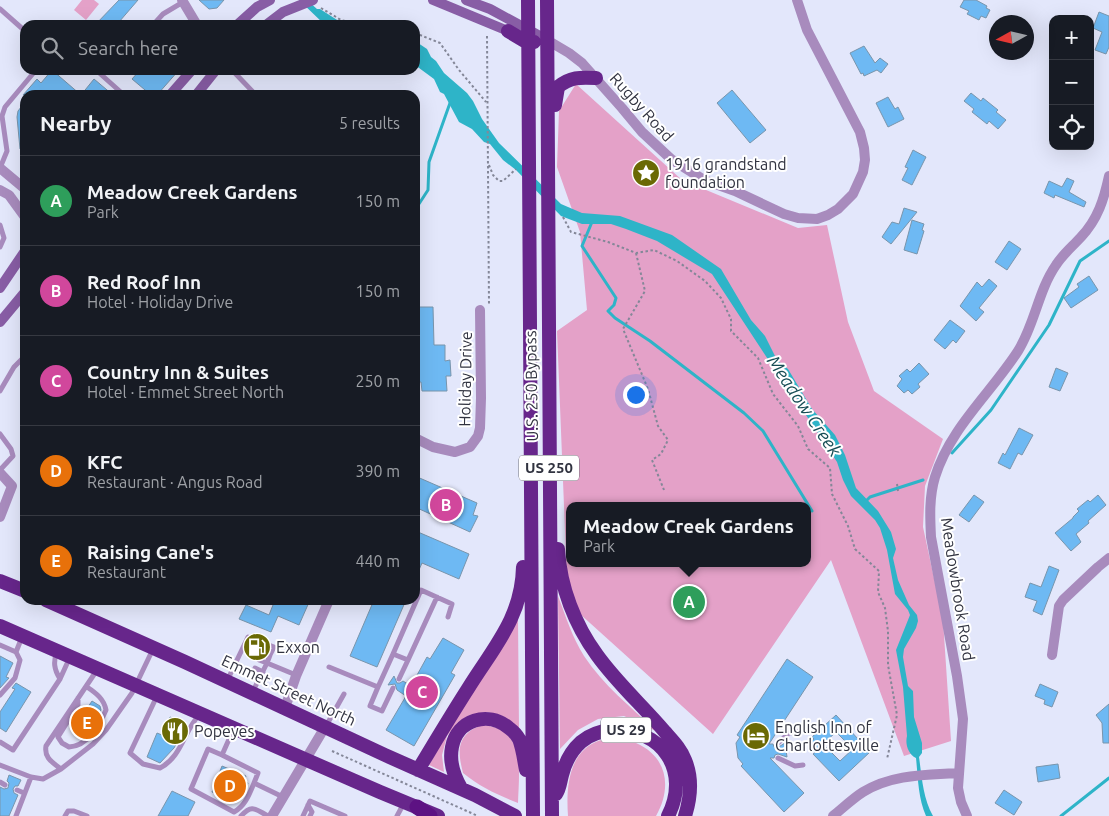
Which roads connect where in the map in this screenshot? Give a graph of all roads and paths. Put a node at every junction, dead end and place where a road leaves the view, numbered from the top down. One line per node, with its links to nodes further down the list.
1 (270, 0): 13 (main road)
2 (312, 0): 14 (main road)
3 (432, 0): 17 (main road)
4 (466, 0): 20 (main road)
5 (528, 0): 20 (highway, U.S. 250 Bypass / US 250)
6 (547, 0): 21 (highway, U.S. 250 Bypass / US 250)
7 (797, 0): 27 (street, Rugby Road)
8 (183, 1): 11 (lane); 12 (street)
9 (0, 8): 16 (lane)
10 (321, 8): 15 (path)
11 (158, 20)
12 (194, 20)
13 (243, 20)
14 (273, 20)
15 (341, 20)
16 (20, 26)
17 (508, 31): 20 (highway)
18 (420, 34): 32 (path)
19 (487, 36): 32 (path)
20 (528, 36): 21 (highway); 54 (highway, U.S. 250 Bypass / US 250)
21 (547, 40): 27 (street, Rugby Road); 33 (highway, U.S. 250 Bypass / US 250)
22 (32, 75): 35 (lane)
23 (102, 75): 28 (lane)
24 (188, 75): 29 (main road)
25 (212, 75): 30 (main road)
26 (237, 75): 31 (lane)
27 (596, 78): 33 (highway)
28 (118, 90)
29 (174, 90)
30 (200, 90)
31 (251, 90)
32 (488, 103): 34 (path)
33 (548, 134): 62 (highway, U.S. 250 Bypass / US 250)
34 (488, 162): 36 (path); 48 (path)
35 (0, 168): 38 (street)
36 (516, 169)
37 (1109, 176): 128 (street, Meadowbrook Road)
38 (20, 185)
39 (0, 190): 40 (street)
40 (20, 210)
41 (563, 217): 44 (path)
42 (0, 225): 43 (lane)
43 (0, 247)
44 (636, 253): 59 (path); 123 (path)
45 (20, 258): 46 (main road)
46 (0, 288)
47 (20, 298): 49 (main road)
48 (484, 312): 53 (street, Holiday Drive)
49 (0, 322)
50 (20, 361): 51 (lane)
51 (0, 391)
52 (0, 434): 55 (lane)
53 (420, 440)
54 (531, 444): 127 (highway); 131 (highway, U.S. 250 Bypass / US 250)
55 (0, 470)
56 (0, 473): 58 (street)
57 (897, 484): 60 (path)
58 (12, 486): 61 (street); 63 (street)
59 (664, 490)
60 (898, 491)
61 (0, 499)
62 (550, 510): 136 (highway, U.S. 250 Bypass / US 250); 155 (highway)
63 (0, 517)
64 (1109, 558): 88 (street)
65 (0, 581): 66 (highway)
66 (20, 589)
67 (420, 592): 68 (lane)
68 (437, 597): 72 (lane); 92 (lane)
69 (57, 605): 80 (highway, Emmet Street North)
70 (327, 605): 99 (street)
71 (414, 605): 86 (lane)
72 (448, 617)
73 (0, 626): 74 (highway)
74 (23, 636): 81 (highway); 82 (lane)
75 (254, 639): 76 (lane)
76 (244, 644): 79 (lane); 83 (lane)
77 (266, 644): 87 (lane)
78 (0, 645): 82 (lane)
79 (250, 646)
80 (153, 648): 102 (highway, Emmet Street North); 103 (lane)
81 (57, 651): 89 (highway); 100 (lane)
82 (16, 652): 110 (lane)
83 (241, 652): 85 (lane); 90 (lane)
84 (262, 652): 87 (lane)
85 (247, 654)
86 (393, 654): 92 (lane); 105 (lane)
87 (270, 655): 94 (lane)
88 (1052, 655)
89 (70, 656): 96 (highway); 100 (lane)
90 (237, 660): 93 (lane); 102 (lane)
91 (259, 660): 94 (lane)
92 (408, 660): 101 (lane)
93 (243, 662)
94 (267, 663): 98 (lane); 99 (lane)
95 (329, 667): 105 (lane)
96 (98, 668): 103 (highway); 104 (lane)
97 (255, 668): 98 (lane)
98 (263, 672): 107 (lane)
99 (296, 676): 112 (street)
100 (60, 679): 117 (lane)
101 (399, 679)
102 (227, 681): 107 (highway, Emmet Street North)
103 (136, 685): 108 (highway); 126 (lane)
104 (86, 687): 111 (lane); 111 (lane)
105 (378, 687): 106 (lane)
106 (393, 688)
107 (252, 693): 112 (highway, Emmet Street North)
108 (158, 694): 113 (highway); 113 (lane)
109 (344, 694): 114 (lane)
110 (0, 695)
111 (78, 698): 126 (lane)
112 (285, 708): 114 (highway, Emmet Street North)
113 (200, 713): 115 (highway)
114 (325, 727): 122 (street); 127 (highway, Emmet Street North)
115 (234, 728): 120 (lane); 122 (highway)
116 (801, 731): 118 (lane)
117 (0, 742)
118 (777, 744)
119 (332, 751): 150 (path)
120 (222, 755): 130 (lane); 130 (lane)
121 (778, 758): 125 (lane)
122 (306, 759): 135 (street); 137 (highway)
123 (886, 759)
124 (0, 765): 129 (lane)
125 (803, 765)
126 (61, 769): 129 (lane)
127 (418, 770): 132 (highway, Emmet Street North)
128 (958, 773): 156 (street); 157 (street, Meadowbrook Road)
129 (31, 777): 134 (lane)
130 (254, 784): 135 (lane)
131 (532, 785): 132 (highway); 152 (highway, US 250)
132 (461, 788): 151 (highway, Emmet Street North)
133 (16, 790): 134 (lane)
134 (24, 794): 139 (lane)
135 (283, 797): 143 (street)
136 (552, 801): 153 (highway, US 29); 154 (highway, US 29)
137 (411, 804): 147 (lane); 148 (highway); 149 (highway)
138 (308, 805): 144 (lane); 145 (lane); 146 (lane)
139 (16, 816)
140 (65, 816): 141 (lane)
141 (87, 816)
142 (240, 816): 143 (lane)
143 (270, 816)
144 (303, 816)
145 (310, 816)
146 (345, 816)
147 (397, 816)
148 (430, 816)
149 (438, 816)
150 (478, 816)
151 (515, 816)
152 (533, 816)
153 (552, 816)
154 (668, 816)
155 (684, 816)
156 (833, 816)
157 (968, 816)

